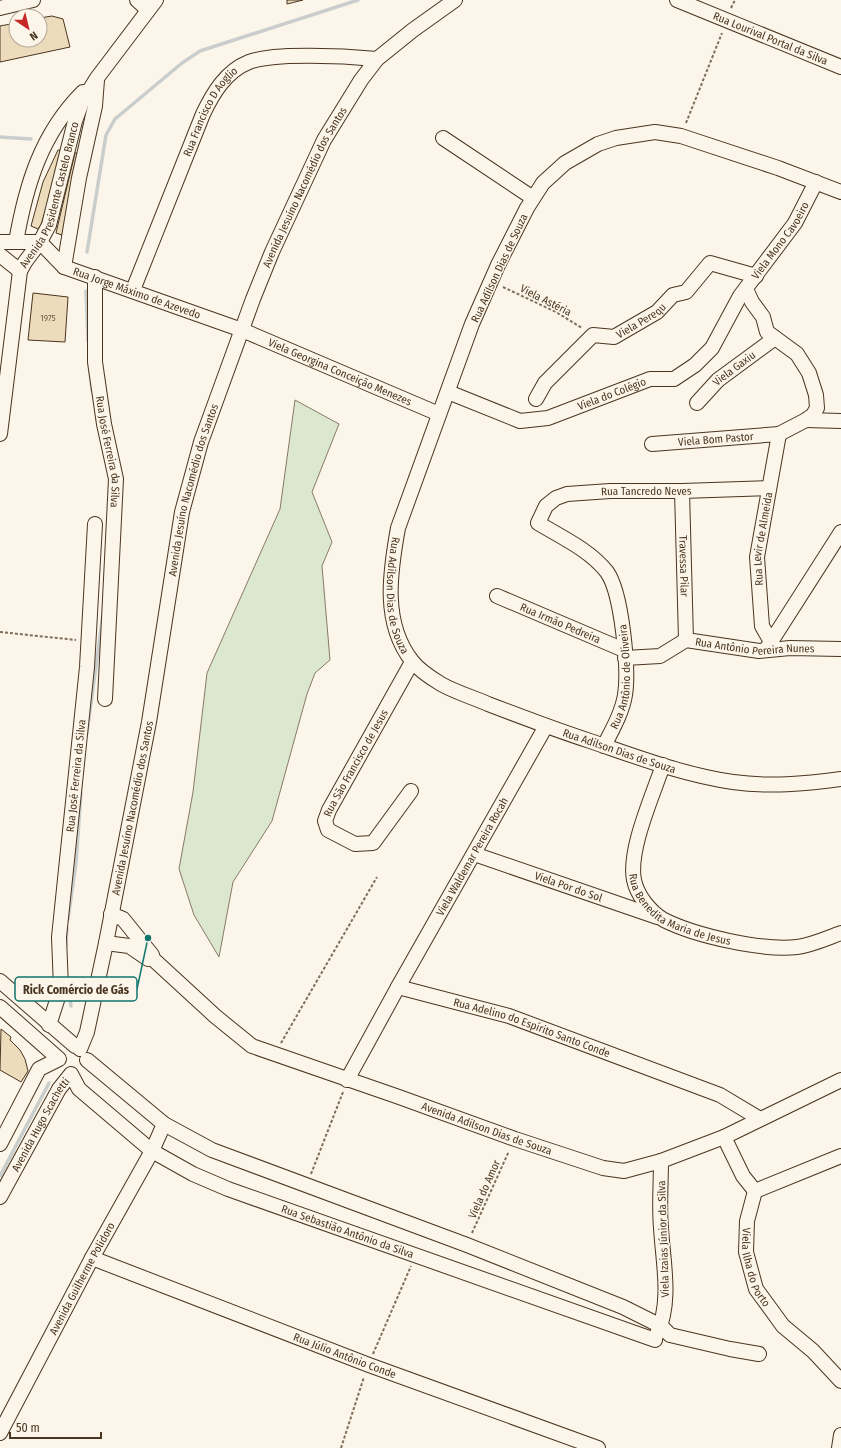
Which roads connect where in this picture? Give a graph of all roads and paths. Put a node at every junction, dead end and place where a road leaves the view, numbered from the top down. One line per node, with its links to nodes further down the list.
1 (33, 0): 5 (street)
2 (136, 0): 6 (street)
3 (455, 0): 9 (street, Avenida Jesuíno Nacomédio dos Santos)
4 (677, 0): 10 (street, Rua Lourival Portal da Silva)
5 (15, 2): 7 (street)
6 (152, 5): 11 (street, Avenida Presidente Castelo Branco)
7 (0, 8)
8 (720, 38): 12 (path)
9 (377, 59): 26 (street, Rua Francisco D Aoglio); 28 (street, Avenida Jesuíno Nacomédio dos Santos)
10 (841, 67)
11 (97, 78): 18 (street, Avenida Presidente Castelo Branco); 19 (street, Avenida Presidente Castelo Branco); 21 (street, Avenida Presidente Castelo Branco)
12 (681, 136): 14 (street, Rua Adílson Dias de Souza); 16 (street, Rua Adílson Dias de Souza)
13 (443, 138): 16 (street)
14 (816, 182): 15 (street, Rua Adílson Dias de Souza); 23 (street, Viela Mono Cavoeiro)
15 (841, 192)
16 (533, 198): 25 (street, Rua Adílson Dias de Souza)
17 (0, 242): 18 (street)
18 (16, 242): 19 (street)
19 (40, 242): 21 (street, Rua Jorge Máximo de Azevedo); 22 (street, Avenida Presidente Castelo Branco)
20 (0, 255): 22 (street)
21 (64, 267): 24 (street, Rua Jorge Máximo de Azevedo)
22 (20, 271): 37 (street, Avenida Presidente Castelo Branco)
23 (756, 276): 27 (street, Viela Mono Cavoeiro); 29 (street, Viela Perequ)
24 (96, 277): 26 (street, Rua Jorge Máximo de Azevedo); 53 (street, Rua José Ferreira da Silva)
25 (491, 282): 29 (path, Viela Astéria); 31 (street, Rua Adílson Dias de Souza)
26 (133, 290): 28 (street, Rua Jorge Máximo de Azevedo)
27 (743, 293): 30 (street); 31 (street, Viela do Colégio)
28 (242, 330): 34 (street, Viela Georgina Conceição Menezes); 61 (street, Avenida Jesuíno Nacomédio dos Santos)
29 (593, 335): 32 (street)
30 (775, 338): 33 (street, Viela Gaxiu); 35 (street)
31 (448, 392): 34 (street, Rua Adílson Dias de Souza)
32 (536, 399)
33 (696, 403)
34 (439, 414): 52 (street, Rua Adílson Dias de Souza)
35 (806, 420): 36 (street); 38 (street)
36 (841, 421)
37 (0, 434)
38 (779, 434): 39 (street, Viela Bom Pastor); 40 (street, Rua Levir de Almeida)
39 (652, 444)
40 (769, 488): 41 (street, Rua Tancredo Neves); 49 (street, Rua Levir de Almeida)
41 (682, 491): 42 (street, Rua Tancredo Neves); 47 (street, Travessa Pilar)
42 (538, 523): 51 (street, Rua Antônio de Oliveira)
43 (95, 524): 48 (street, Rua José Ferreira da Silva)
44 (841, 532): 49 (street)
45 (497, 596): 51 (street, Rua Irmão Pedreira)
46 (0, 632): 48 (path)
47 (686, 640): 49 (street, Rua Antônio Pereira Nunes); 51 (street, Rua Antônio Pereira Nunes)
48 (88, 641): 69 (street, Rua José Ferreira da Silva)
49 (768, 646): 50 (street, Rua Antônio Pereira Nunes)
50 (841, 650)
51 (624, 654): 55 (street, Rua Antônio de Oliveira)
52 (412, 662): 54 (street, Rua Adilson Dias de Souza); 58 (street, Rua São Francisco de Jesus)
53 (105, 699)
54 (546, 726): 55 (street, Rua Adilson Dias de Souza); 59 (street, Viela Waldemar Pereira Rocah)
55 (604, 746): 56 (street, Rua Adilson Dias de Souza)
56 (663, 765): 57 (street, Rua Adilson Dias de Souza); 62 (street, Rua Benedita Maria de Jesus)
57 (841, 779)
58 (411, 791)
59 (474, 854): 62 (street, Viela Por do Sol); 67 (street, Viela Waldemar Pereira Rocah)
60 (377, 877): 71 (path)
61 (111, 914): 64 (street, Avenida Jesuíno Nacomédio dos Santos); 65 (street, Avenida Adilson Dias de Souza)
62 (664, 920): 63 (street, Rua Benedita Maria de Jesus)
63 (841, 933)
64 (106, 943): 65 (street, Avenida Adilson Dias de Souza); 70 (street, Avenida Jesuíno Nacomédio dos Santos)
65 (153, 959): 71 (street, Avenida Adilson Dias de Souza)
66 (0, 981): 69 (street)
67 (398, 987): 74 (street); 76 (street, Rua Adelino do Espírito Santo Conde)
68 (0, 1007): 72 (street)
69 (50, 1025): 70 (street)
70 (81, 1052): 72 (street); 73 (street); 77 (street)
71 (275, 1055): 74 (street, Avenida Adilson Dias de Souza)
72 (59, 1059): 73 (street); 80 (street, Avenida Hugo Scachetti)
73 (71, 1074): 81 (street, Rua Sebastião Antônio da Silva); 86 (street, Avenida Hugo Scachetti)
74 (347, 1080): 79 (street, Avenida Adilson Dias de Souza); 84 (path)
75 (841, 1080): 76 (street, Avenida Adilson Dias de Souza)
76 (760, 1119): 78 (street, Avenida Adilson Dias de Souza)
77 (164, 1124): 81 (street, Avenida Guilherme Polidoro); 84 (street)
78 (724, 1137): 83 (street, Avenida Adilson Dias de Souza); 85 (street)
79 (515, 1139): 83 (street, Avenida Adilson Dias de Souza); 87 (path, Viela do Amor)
80 (0, 1144)
81 (152, 1151): 88 (street, Rua Sebastião Antônio da Silva); 89 (street, Avenida Guilherme Polidoro)
82 (841, 1156): 85 (street)
83 (661, 1161): 90 (street, Viela Izaias Júnior da Silva)
84 (307, 1186): 87 (street)
85 (755, 1191): 94 (street, Viela Ilha do Porto)
86 (0, 1197)
87 (467, 1244): 90 (street)
88 (416, 1254): 91 (street, Rua Sebastião Antônio da Silva); 93 (path)
89 (92, 1258): 93 (street, Rua Júlio Antônio Conde); 95 (street, Avenida Guilherme Polidoro)
90 (666, 1330): 91 (street, Viela Izaias Júnior da Silva); 92 (street)
91 (655, 1340)
92 (759, 1354)
93 (369, 1365): 97 (path); 98 (street, Rua Júlio Antônio Conde)
94 (841, 1381)
95 (0, 1434)
96 (841, 1435): 99 (street)
97 (341, 1448)
98 (598, 1448)
99 (839, 1448)

